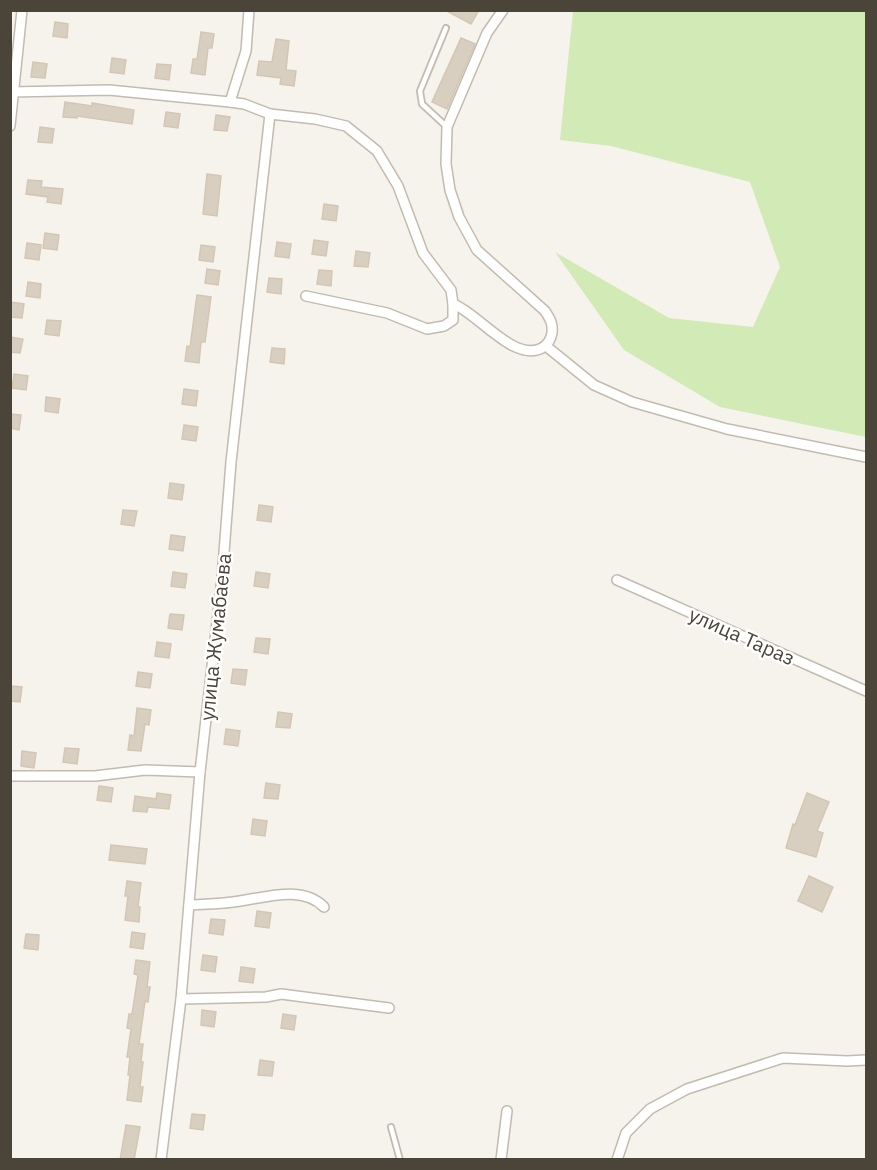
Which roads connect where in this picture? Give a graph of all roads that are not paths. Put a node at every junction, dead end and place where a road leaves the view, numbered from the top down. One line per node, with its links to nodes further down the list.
1 (22, 10): 5 (street)
2 (249, 10): 6 (street)
3 (503, 10): 9 (street)
4 (446, 27): 9 (lane)
5 (12, 92): 6 (street); 8 (street)
6 (230, 102): 7 (street)
7 (270, 114): 11 (street); 16 (street, улица Жумабаева)
8 (10, 126)
9 (447, 127): 12 (street)
10 (306, 296): 11 (street)
11 (453, 304): 12 (street)
12 (546, 346): 13 (street)
13 (867, 457)
14 (617, 580): 15 (street, улица Тараз)
15 (867, 691)
16 (200, 772): 17 (street); 18 (street, улица Жумабаева)
17 (10, 776)
18 (189, 905): 19 (street); 20 (street, улица Жумабаева)
19 (324, 907)
20 (180, 999): 21 (street); 25 (street, улица Жумабаева)
21 (389, 1008)
22 (867, 1060): 28 (street)
23 (507, 1112): 27 (street)
24 (391, 1127): 26 (lane)
25 (161, 1160)
26 (400, 1160)
27 (501, 1160)
28 (617, 1160)

